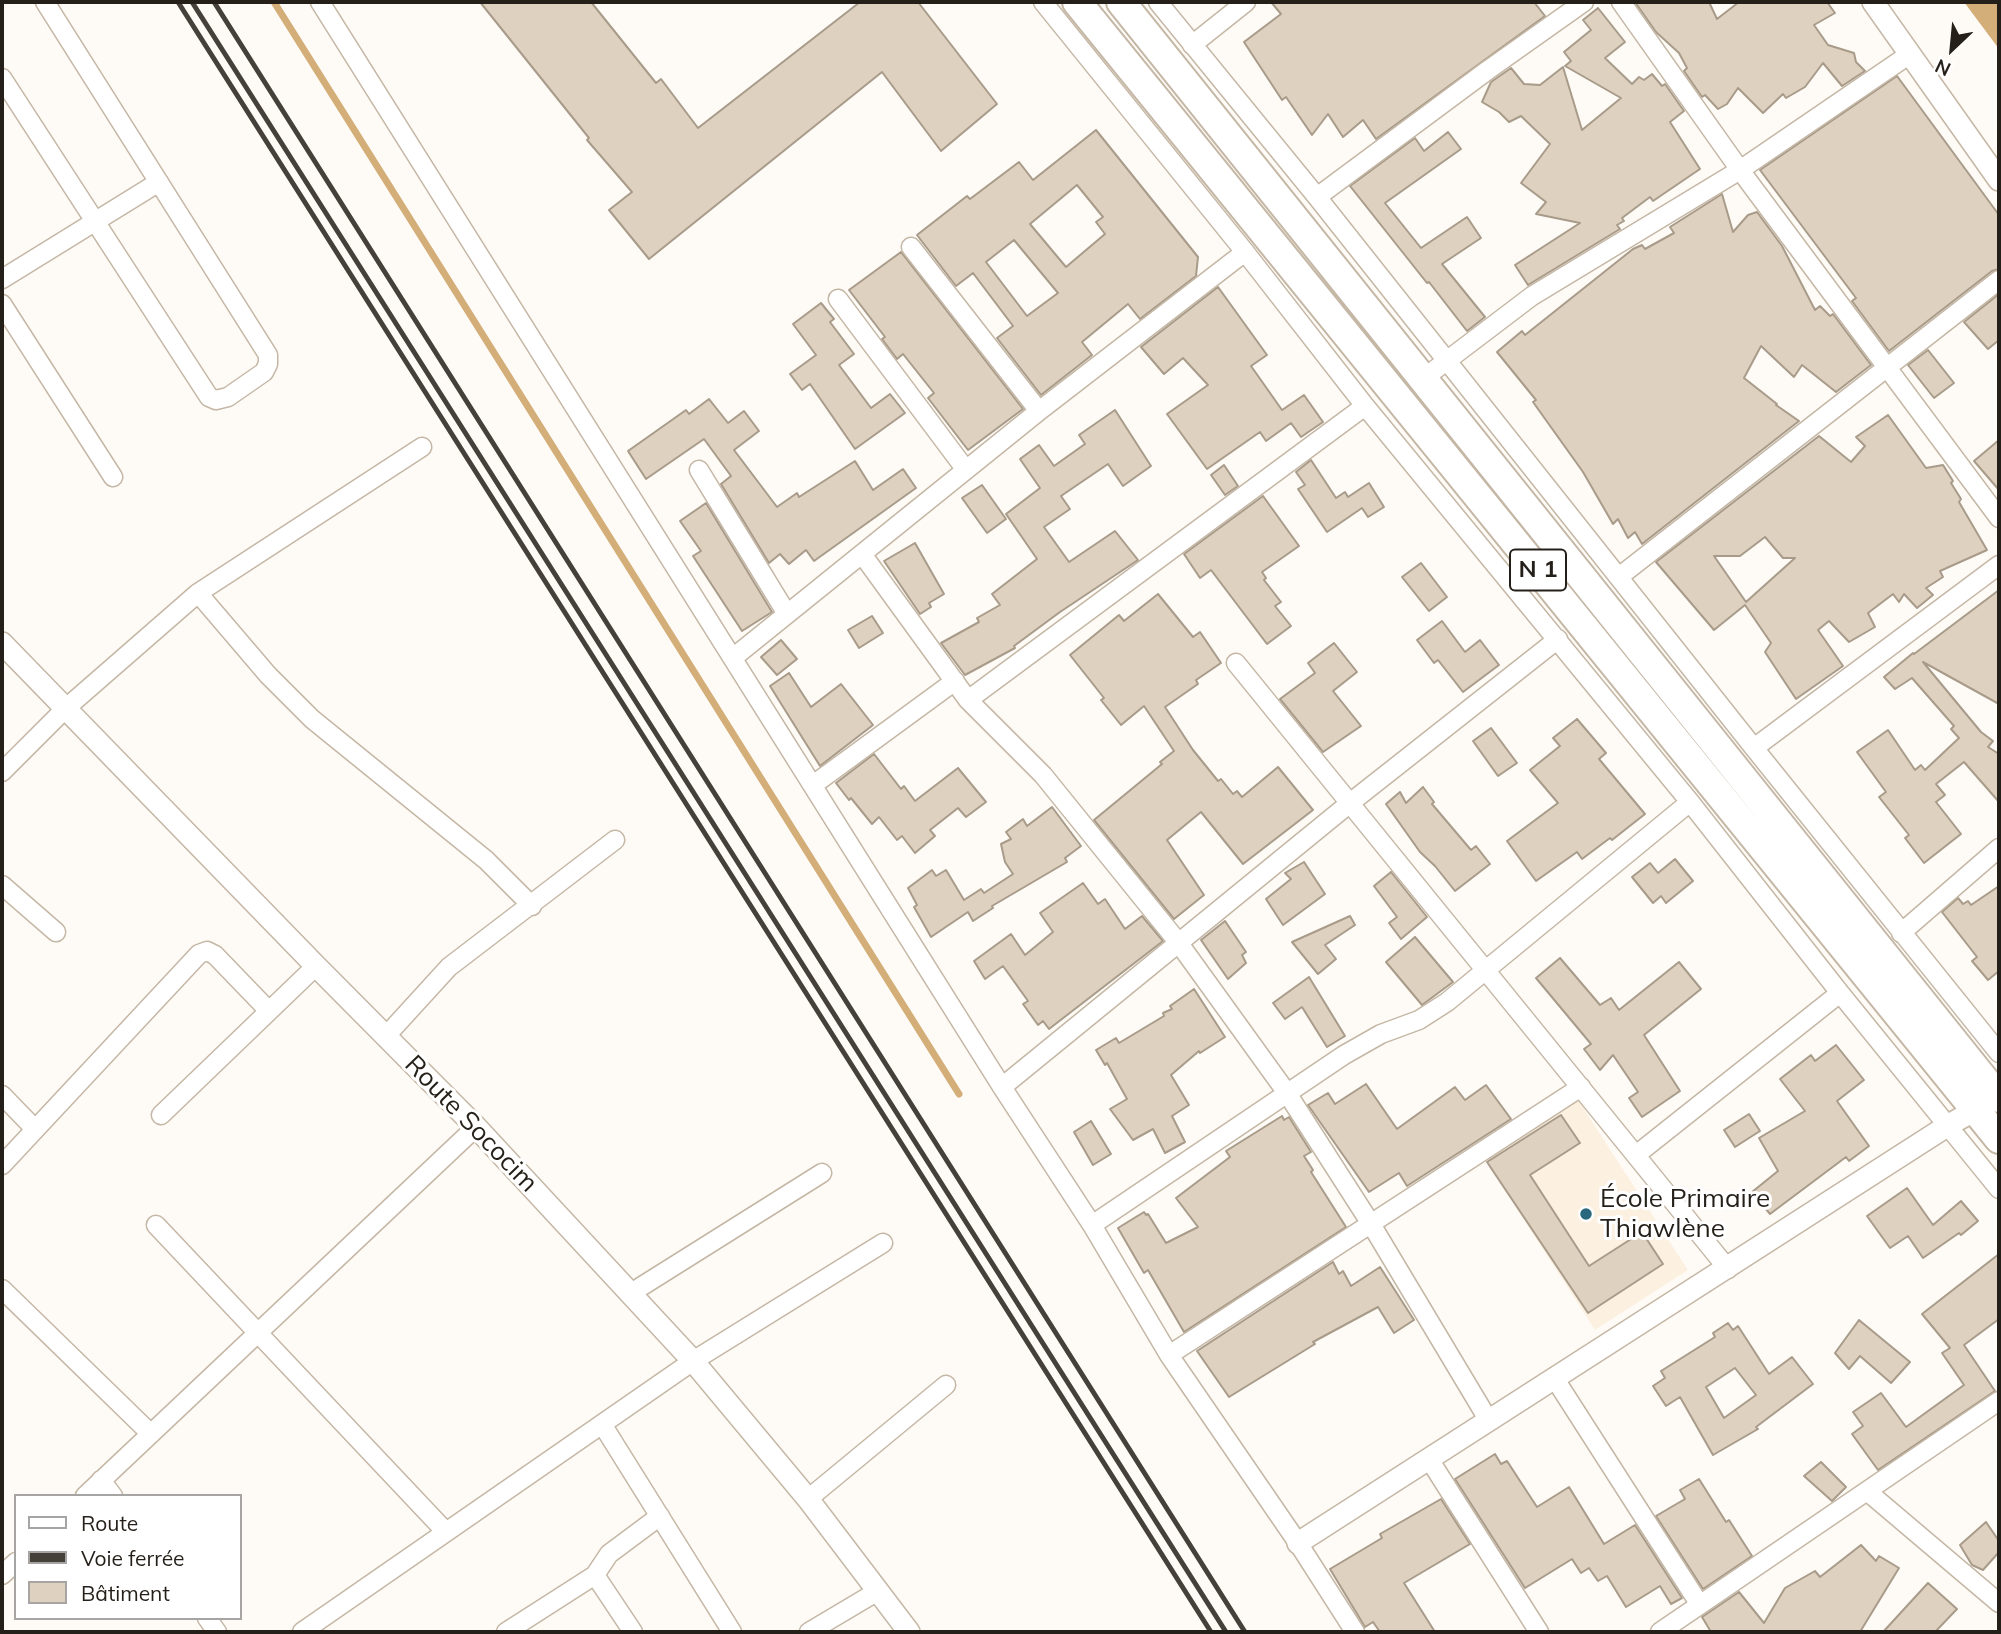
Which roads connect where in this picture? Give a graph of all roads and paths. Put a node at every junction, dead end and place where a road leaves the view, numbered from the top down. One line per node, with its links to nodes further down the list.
1 (46, 2): 16 (street)
2 (320, 2): 41 (street)
3 (1043, 2): 20 (street)
4 (1077, 2): 68 (highway, N 1)
5 (1121, 2): 26 (highway, N 1)
6 (1158, 2): 11 (street)
7 (1246, 2): 11 (street)
8 (1584, 2): 17 (street)
9 (1621, 2): 14 (street)
10 (1873, 2): 12 (street)
11 (1192, 45): 17 (street)
12 (1910, 54): 14 (street); 15 (street)
13 (2, 78): 18 (street)
14 (1740, 170): 25 (street); 26 (street)
15 (1999, 180)
16 (159, 182): 18 (street); 18 (street)
17 (1317, 197): 26 (street)
18 (94, 222): 21 (street)
19 (911, 247): 28 (street)
20 (1245, 252): 27 (street); 28 (street)
21 (2, 279)
22 (1999, 280): 25 (street)
23 (838, 299): 31 (street)
24 (2, 304): 32 (street)
25 (1886, 367): 33 (street); 36 (street)
26 (1436, 370): 36 (street); 68 (highway, N 1)
27 (1365, 406): 39 (street); 44 (street)
28 (1039, 411): 31 (street)
29 (422, 447): 37 (street)
30 (699, 470): 38 (street)
31 (966, 470): 34 (street)
32 (113, 477)
33 (1999, 518)
34 (862, 554): 38 (street); 43 (street)
35 (1999, 565): 46 (street)
36 (1620, 576): 46 (street)
37 (198, 593): 45 (street); 54 (street)
38 (787, 614): 41 (street)
39 (1558, 639): 49 (street); 50 (street)
40 (2, 643): 45 (street, Route Sococim)
41 (734, 657): 48 (street)
42 (1236, 663): 50 (street)
43 (955, 681): 44 (street); 48 (street)
44 (968, 700): 57 (street)
45 (65, 709): 47 (street); 58 (street, Route Sococim)
46 (1754, 748): 56 (street)
47 (2, 772)
48 (813, 785): 64 (street)
49 (1690, 802): 59 (street); 60 (street)
50 (1350, 803): 57 (street); 59 (street)
51 (615, 840): 54 (street)
52 (1999, 848): 56 (street)
53 (2, 885): 55 (street)
54 (532, 906): 62 (street)
55 (56, 932)
56 (1901, 933): 63 (street)
57 (1178, 942): 64 (street); 66 (street)
58 (316, 966): 61 (street); 62 (street, Route Sococim)
59 (1487, 972): 65 (street); 66 (street)
60 (1840, 993): 70 (street); 74 (street)
61 (269, 1011): 69 (street); 72 (street)
62 (386, 1036): 71 (street, Route Sococim)
63 (1999, 1053)
64 (1002, 1087): 80 (street)
65 (1581, 1087): 74 (street); 79 (street)
66 (1287, 1093): 79 (street); 80 (street)
67 (2, 1095): 72 (street)
68 (1987, 1104): 70 (street); 73 (highway, N 1)
69 (161, 1115)
70 (1947, 1126): 77 (street); 82 (street)
71 (476, 1127): 84 (street, Route Sococim); 85 (street)
72 (34, 1128): 75 (street)
73 (1999, 1139)
74 (1636, 1155): 82 (street)
75 (2, 1165)
76 (822, 1173): 84 (street)
77 (1999, 1189)
78 (156, 1224): 85 (street)
79 (1371, 1224): 86 (street); 91 (street)
80 (1092, 1225): 86 (street)
81 (883, 1243): 87 (street)
82 (1728, 1269): 88 (street)
83 (2, 1289): 93 (street)
84 (631, 1293): 87 (street, Route Sococim)
85 (257, 1333): 93 (street); 101 (street)
86 (1169, 1355): 102 (street)
87 (693, 1361): 92 (street); 99 (street, Route Sococim)
88 (1555, 1379): 91 (street); 106 (street)
89 (946, 1385): 99 (street)
90 (1999, 1401): 96 (street)
91 (1489, 1420): 94 (street)
92 (602, 1423): 100 (street); 101 (street)
93 (151, 1434): 95 (street)
94 (1429, 1459): 102 (street); 114 (street)
95 (101, 1480): 97 (street); 98 (street)
96 (1867, 1492): 105 (street); 106 (street)
97 (87, 1494)
98 (112, 1494)
99 (808, 1499): 104 (street, Route Sococim)
100 (660, 1516): 103 (street); 110 (street)
101 (446, 1532): 107 (street)
102 (1298, 1543): 113 (street)
103 (595, 1575): 108 (street); 109 (street)
104 (878, 1591): 111 (street); 112 (street, Route Sococim)
105 (1999, 1603)
106 (1700, 1605): 115 (street)
107 (302, 1632)
108 (506, 1632)
109 (633, 1632)
110 (732, 1632)
111 (809, 1632)
112 (909, 1632)
113 (1355, 1632)
114 (1539, 1632)
115 (1660, 1632)

